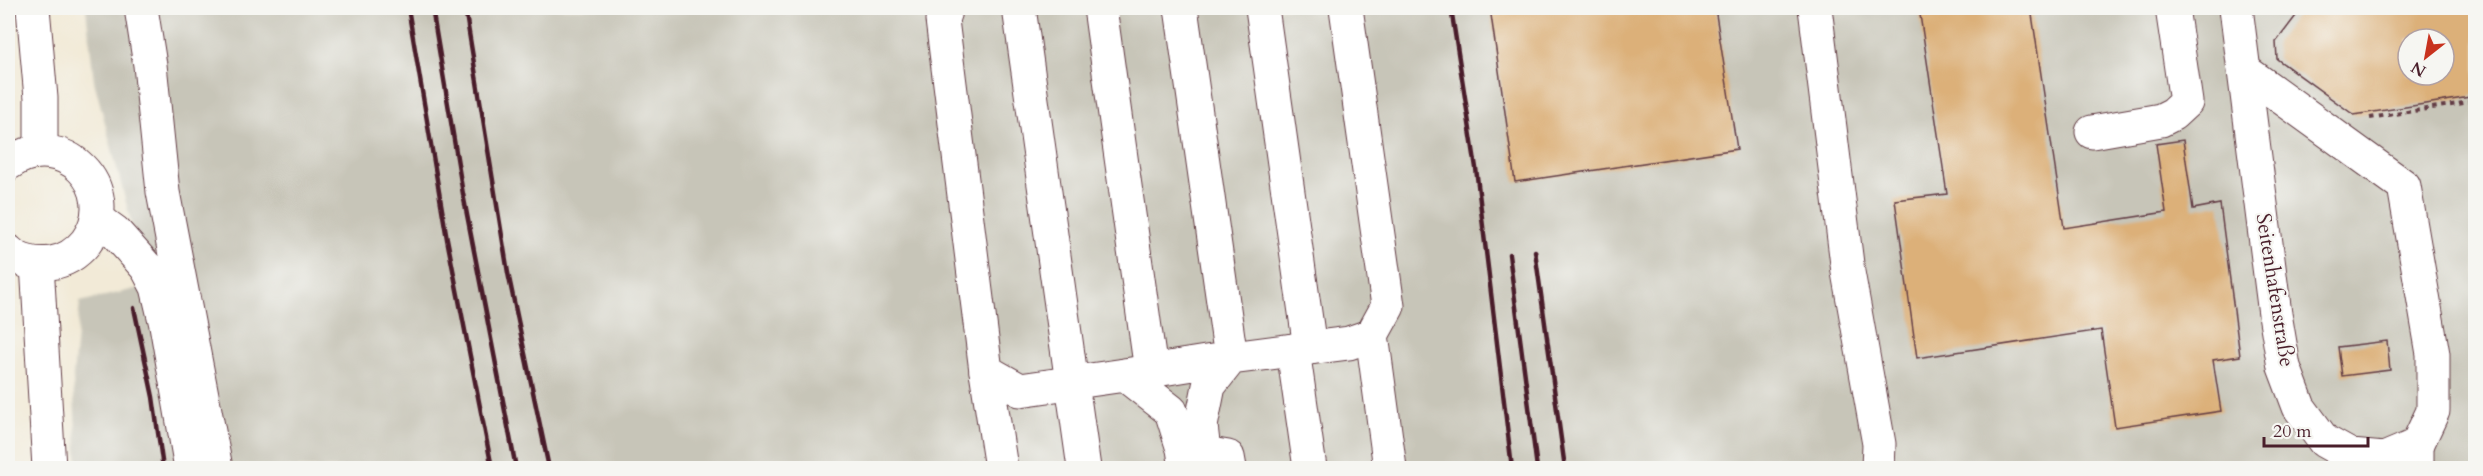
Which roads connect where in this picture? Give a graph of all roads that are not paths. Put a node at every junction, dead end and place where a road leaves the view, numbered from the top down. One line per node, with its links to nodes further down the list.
1 (33, 8): 14 (street)
2 (141, 8): 30 (street)
3 (946, 8): 22 (street)
4 (1019, 8): 24 (street)
5 (1100, 8): 23 (street)
6 (1182, 8): 21 (street)
7 (1262, 8): 20 (street)
8 (1346, 8): 19 (street)
9 (1815, 8): 25 (street)
10 (2172, 8): 13 (street)
11 (2236, 8): 12 (street, Seitenhafenstraße)
12 (2245, 71): 26 (street); 26 (street, Seitenhafenstraße)
13 (2092, 132)
14 (41, 151): 15 (street); 16 (street)
15 (8, 164)
16 (97, 219): 18 (street); 29 (street)
17 (8, 251): 18 (street)
18 (37, 264): 28 (street)
19 (1372, 334): 20 (street); 34 (street)
20 (1302, 349): 21 (street); 33 (street)
21 (1231, 358): 23 (street); 27 (street)
22 (987, 372): 24 (street); 31 (street)
23 (1138, 373): 24 (street); 27 (street)
24 (1072, 381): 32 (street)
25 (1878, 456): 35 (street)
26 (2417, 457)
27 (1195, 463)
28 (49, 468)
29 (191, 468)
30 (216, 468)
31 (1001, 468)
32 (1084, 468)
33 (1310, 468)
34 (1390, 468)
35 (1902, 468)

